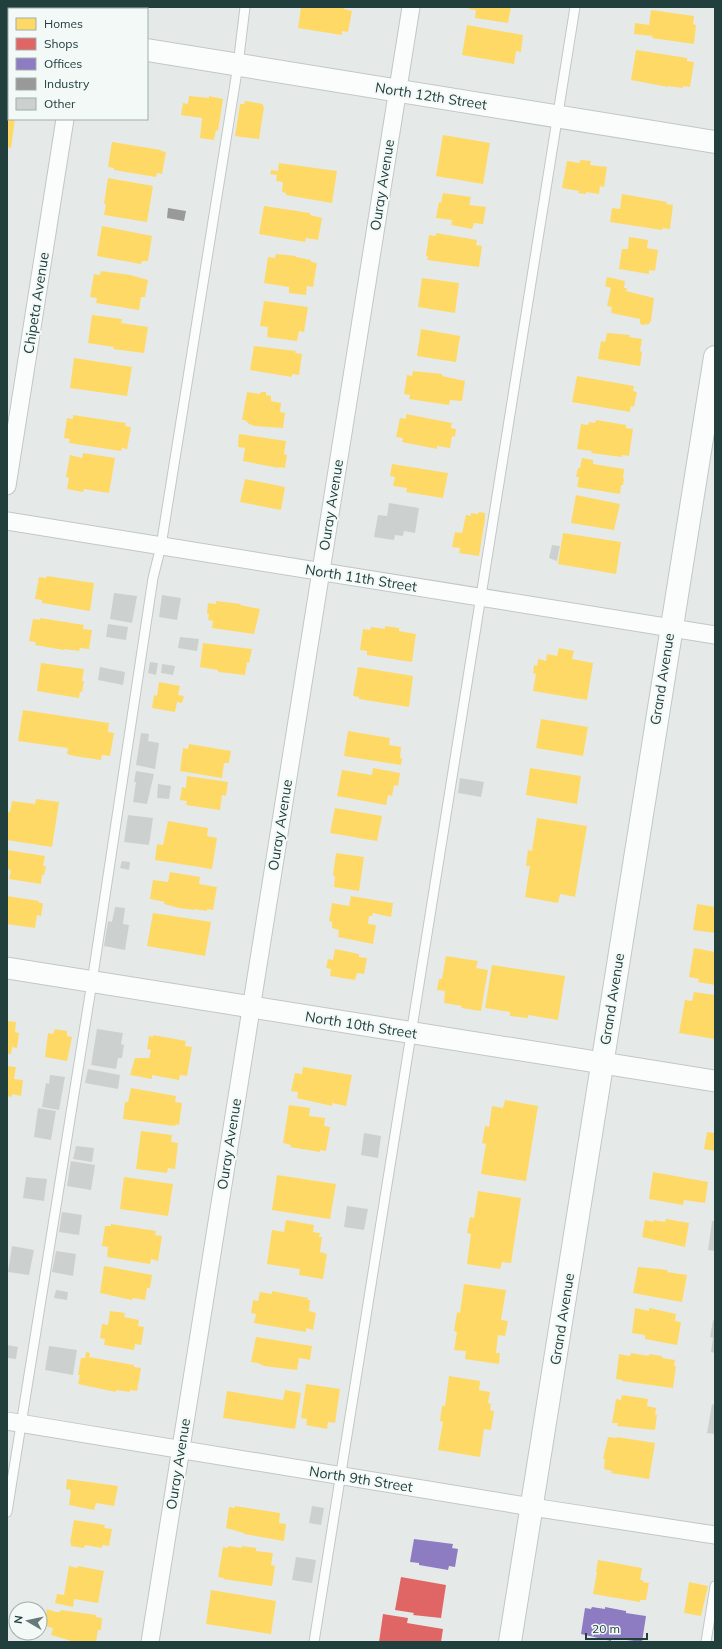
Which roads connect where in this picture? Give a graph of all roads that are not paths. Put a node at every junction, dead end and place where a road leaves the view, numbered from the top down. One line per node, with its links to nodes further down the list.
1 (245, 7): 5 (lane)
2 (411, 7): 6 (street, Ouray Avenue)
3 (575, 7): 7 (lane)
4 (148, 50): 5 (main road, North 12th Street)
5 (238, 64): 6 (main road, North 12th Street); 13 (lane)
6 (398, 90): 7 (main road, North 12th Street); 14 (street, Ouray Avenue)
7 (557, 116): 9 (main road, North 12th Street); 15 (lane)
8 (66, 120): 11 (street, Chipeta Avenue)
9 (715, 142)
10 (715, 357): 16 (main road, Grand Avenue)
11 (7, 486)
12 (7, 522): 13 (street, North 11th Street)
13 (161, 546): 14 (street, North 11th Street); 19 (lane)
14 (321, 571): 15 (street, North 11th Street); 20 (street, Ouray Avenue)
15 (481, 597): 16 (street, North 11th Street); 21 (lane)
16 (670, 628): 17 (street, North 11th Street); 22 (main road, Grand Avenue)
17 (715, 636)
18 (7, 968): 19 (street, North 10th Street)
19 (92, 982): 20 (street, North 10th Street); 24 (lane)
20 (251, 1007): 21 (street, North 10th Street); 25 (street, Ouray Avenue)
21 (411, 1033): 22 (street, North 10th Street); 26 (lane)
22 (602, 1063): 23 (street, North 10th Street); 27 (main road, Grand Avenue)
23 (715, 1081)
24 (14, 1423): 25 (street, North 9th Street); 28 (lane)
25 (180, 1449): 26 (street, North 9th Street); 31 (street, Ouray Avenue)
26 (340, 1476): 27 (street, North 9th Street); 32 (lane)
27 (532, 1507): 29 (street, North 9th Street); 33 (main road, Grand Avenue)
28 (7, 1512)
29 (715, 1535)
30 (715, 1586): 34 (lane)
31 (150, 1642)
32 (314, 1642)
33 (510, 1642)
34 (706, 1642)

